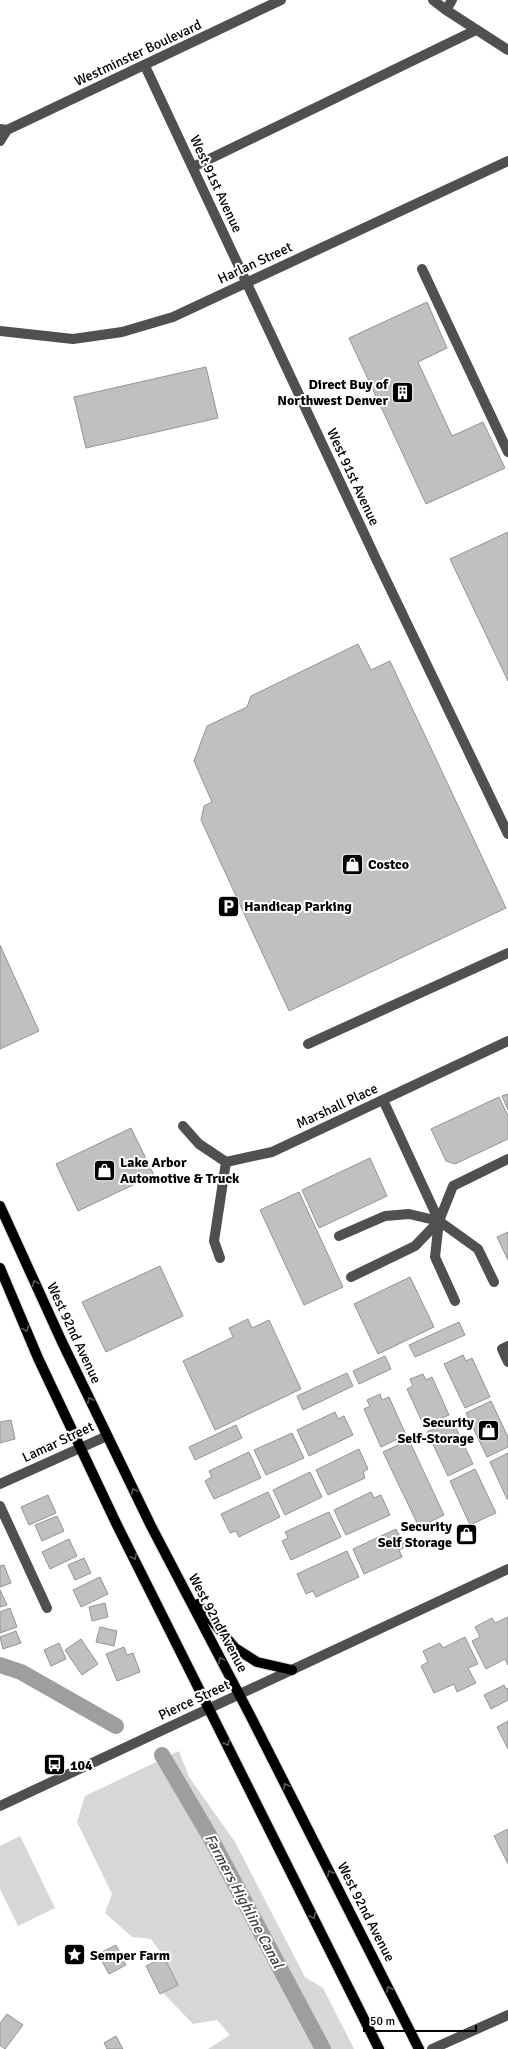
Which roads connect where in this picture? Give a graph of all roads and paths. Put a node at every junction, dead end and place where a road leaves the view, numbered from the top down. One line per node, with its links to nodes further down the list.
1 (281, 0): 7 (street, Westminster Boulevard)
2 (433, 0): 4 (street)
3 (452, 0): 4 (street)
4 (446, 10): 5 (street)
5 (476, 30): 6 (street); 11 (street)
6 (508, 50)
7 (145, 66): 8 (street, Westminster Boulevard); 11 (street, West 91st Avenue)
8 (3, 130): 9 (street, Westminster Boulevard)
9 (0, 141)
10 (508, 161): 13 (street, Harlan Street)
11 (193, 167): 13 (street, West 91st Avenue)
12 (422, 269): 15 (street)
13 (246, 284): 14 (street, Harlan Street); 16 (street, West 91st Avenue)
14 (0, 331)
15 (508, 452)
16 (508, 834)
17 (508, 953): 19 (street)
18 (508, 1041): 20 (street, Marshall Place)
19 (308, 1044)
20 (383, 1100): 23 (street, Marshall Place); 25 (street)
21 (183, 1126): 23 (street)
22 (508, 1159): 25 (street)
23 (226, 1162): 27 (street)
24 (0, 1206): 34 (main road, West 92nd Avenue, one-way to 24)
25 (439, 1221): 26 (street); 29 (street); 30 (street); 31 (street)
26 (339, 1236)
27 (220, 1258)
28 (0, 1268): 35 (main road, one-way to 35)
29 (351, 1277)
30 (494, 1282)
31 (455, 1301)
32 (508, 1346): 33 (street)
33 (508, 1362)
34 (107, 1436): 35 (street, Lamar Street); 39 (main road, West 92nd Avenue, one-way to 34)
35 (80, 1448): 36 (street, Lamar Street); 43 (main road, one-way to 43)
36 (0, 1484)
37 (0, 1506): 40 (street)
38 (508, 1569): 41 (street, Pierce Street)
39 (182, 1584): 41 (main road); 42 (main road, West 92nd Avenue, one-way to 39)
40 (47, 1608)
41 (292, 1670): 42 (street, Pierce Street)
42 (239, 1694): 43 (street, Pierce Street); 47 (main road, West 92nd Avenue, one-way to 42)
43 (210, 1708): 44 (street, Pierce Street); 46 (main road, one-way to 46)
44 (0, 1806)
45 (508, 2015): 48 (street)
46 (379, 2049)
47 (419, 2049)
48 (432, 2049)

